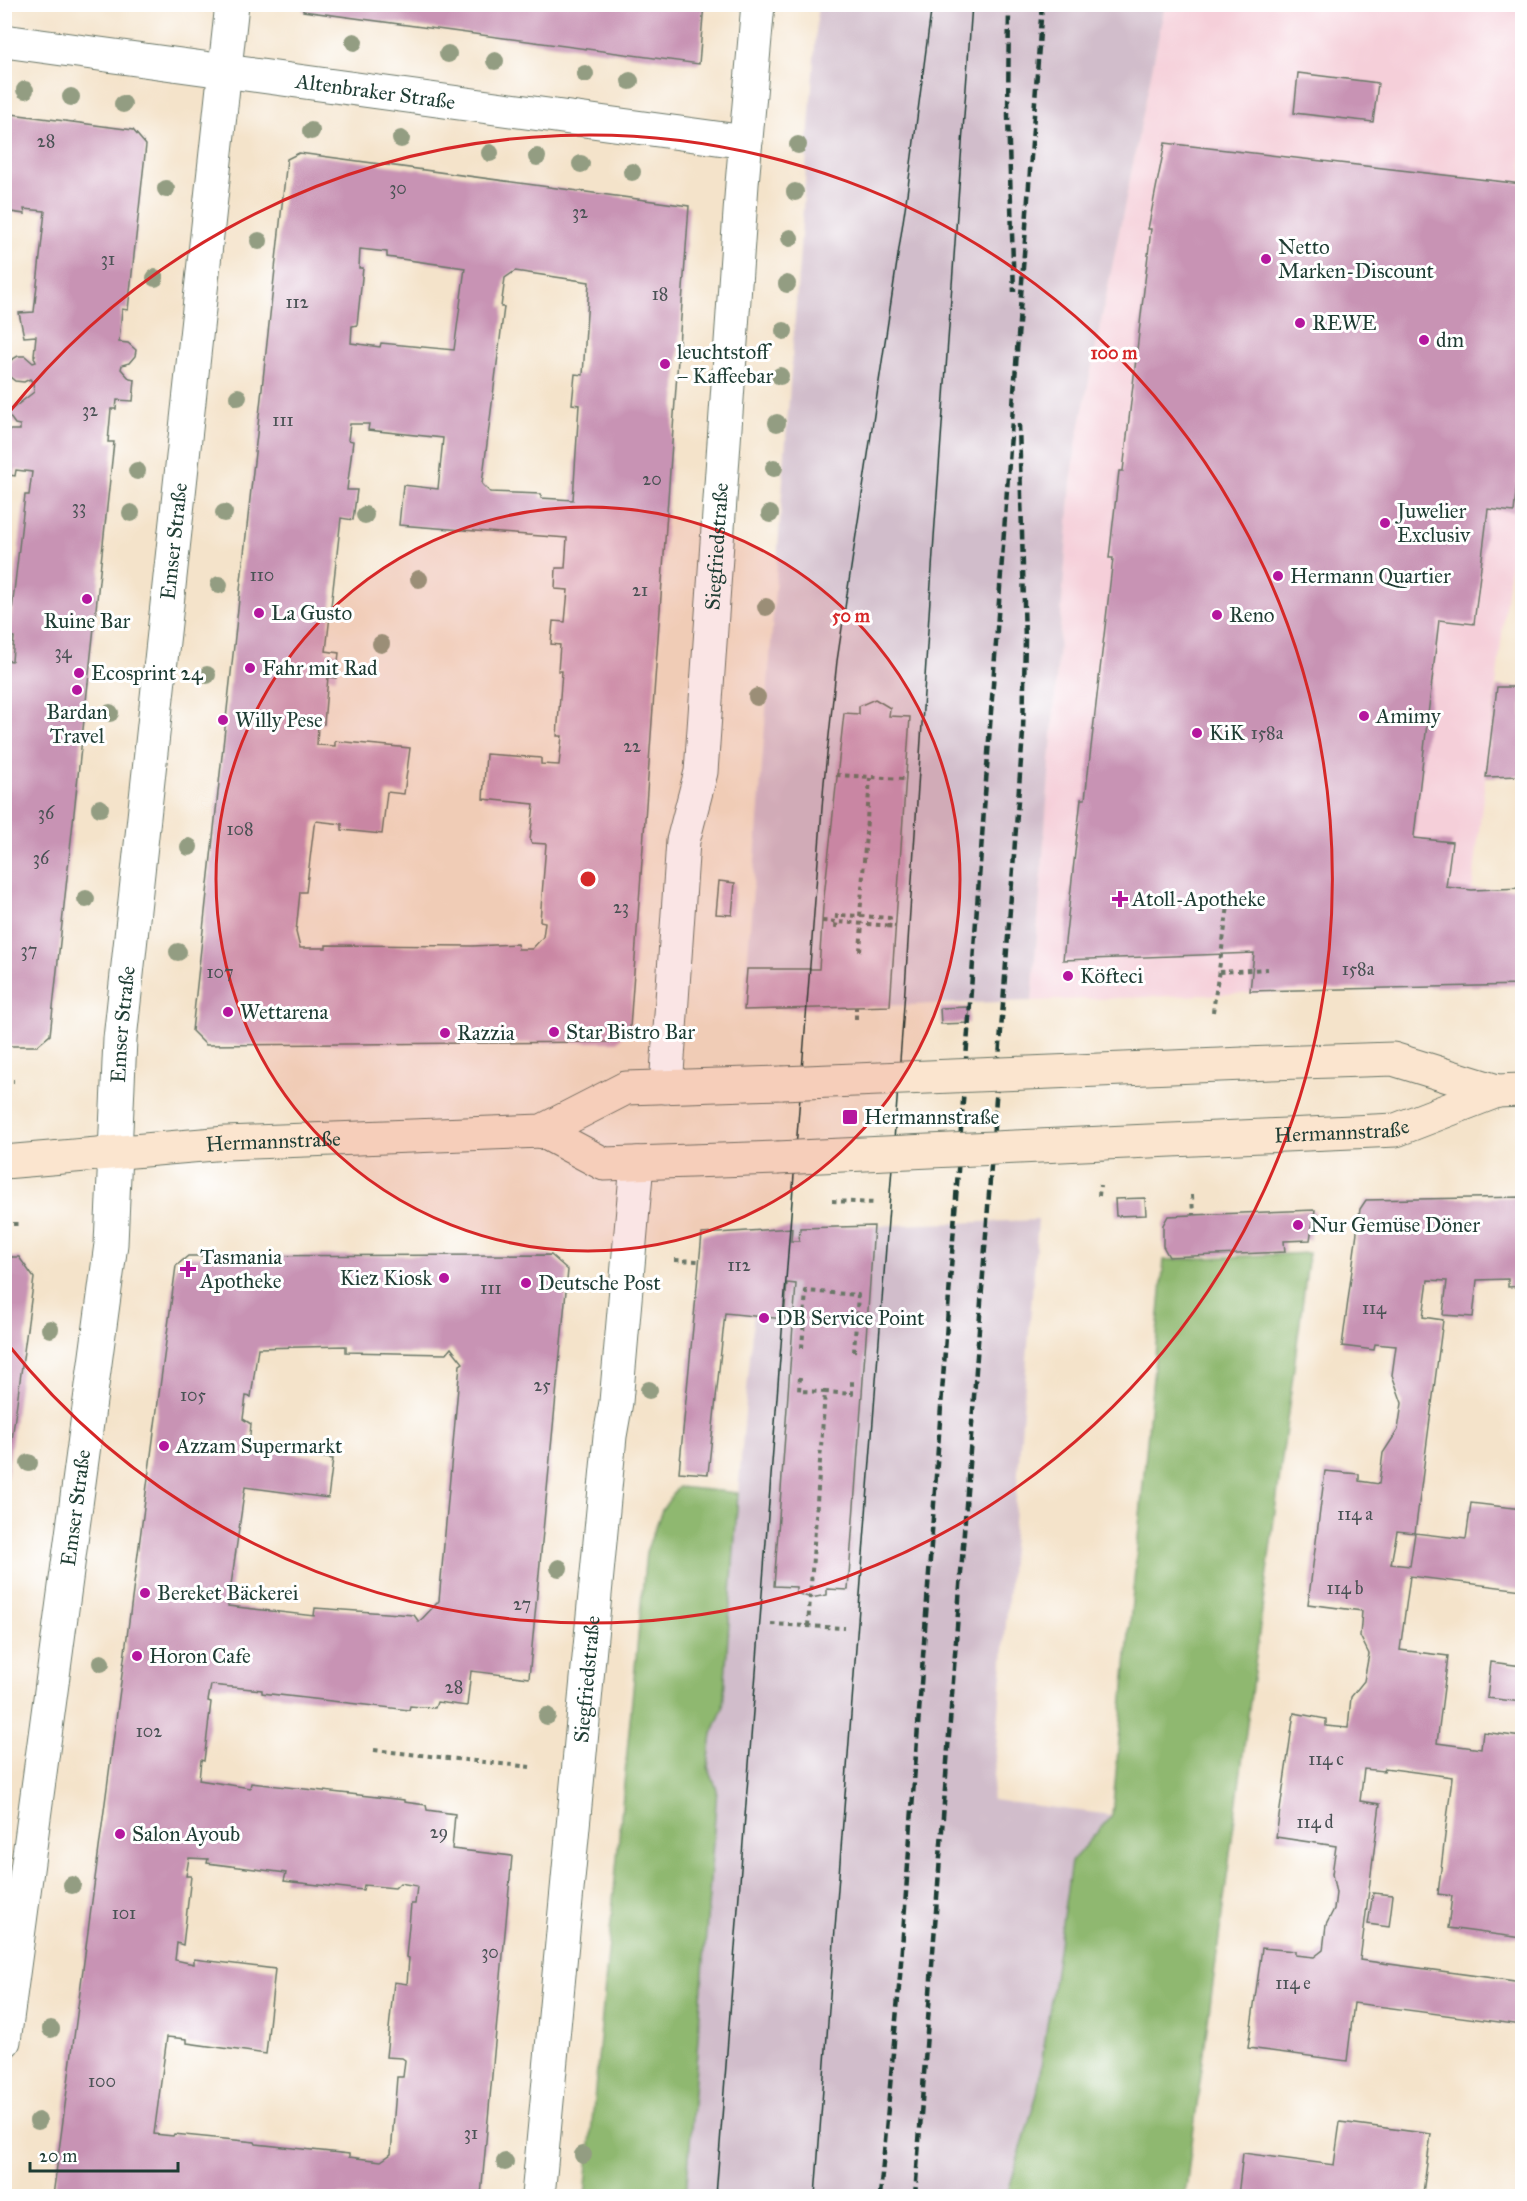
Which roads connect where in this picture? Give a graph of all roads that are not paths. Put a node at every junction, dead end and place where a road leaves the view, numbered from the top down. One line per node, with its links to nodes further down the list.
1 (232, 4): 4 (street, Emser Straße)
2 (758, 4): 5 (street, Siegfriedstraße)
3 (4, 41): 4 (street, Altenbraker Straße)
4 (225, 72): 5 (street, Altenbraker Straße); 9 (street, Emser Straße)
5 (746, 142): 6 (street, Siegfriedstraße)
6 (666, 1087): 7 (main road, Hermannstraße, bridge); 8 (main road, Hermannstraße)
7 (1510, 1091): 11 (main road, Hermannstraße, bridge)
8 (542, 1131): 9 (main road, Hermannstraße); 11 (main road, Hermannstraße)
9 (115, 1153): 10 (main road, Hermannstraße); 12 (street, Emser Straße)
10 (4, 1162)
11 (637, 1163): 13 (street, Siegfriedstraße)
12 (4, 2041)
13 (538, 2196)

